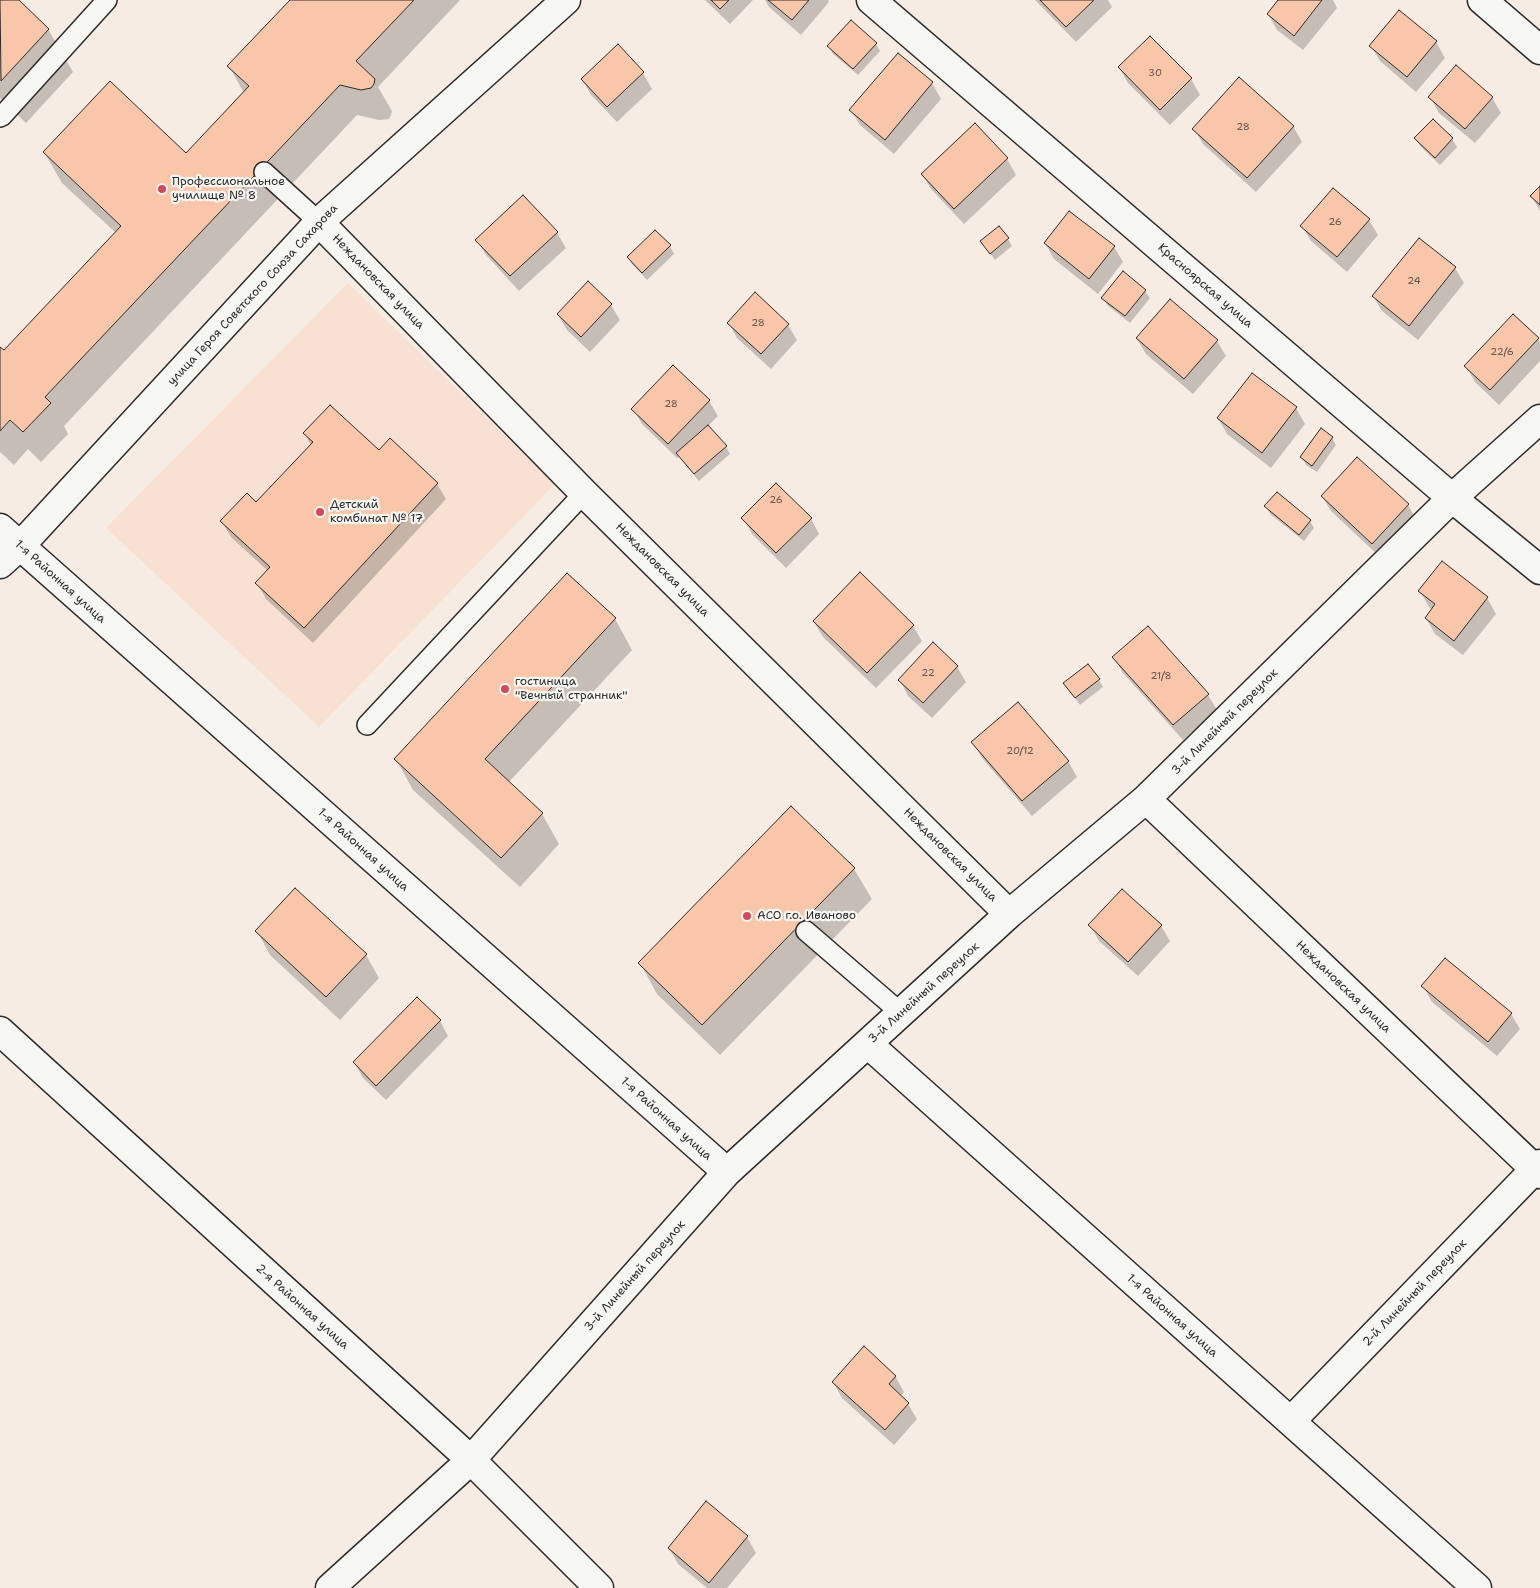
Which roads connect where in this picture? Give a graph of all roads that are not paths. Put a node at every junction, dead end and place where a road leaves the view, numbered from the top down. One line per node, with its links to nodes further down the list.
1 (107, 0): 6 (lane)
2 (566, 0): 8 (street, улица Героя Советского Союза Сахарова)
3 (872, 0): 11 (street, Красноярская улица)
4 (1482, 0): 5 (street)
5 (1540, 50)
6 (0, 117)
7 (264, 172): 8 (lane)
8 (319, 222): 10 (street, Неждановская улица); 13 (street, улица Героя Советского Союза Сахарова)
9 (1540, 419): 11 (street, 3-й Линейный переулок)
10 (584, 493): 16 (lane); 18 (street, Неждановская улица)
11 (1452, 498): 15 (street, Красноярская улица); 17 (street, 3-й Линейный переулок)
12 (0, 528): 13 (street, 1-я Районная улица)
13 (20, 546): 14 (street, улица Героя Советского Союза Сахарова); 24 (street, 1-я Районная улица)
14 (0, 564)
15 (1540, 570)
16 (367, 726)
17 (1146, 799): 18 (street, 3-й Линейный переулок); 23 (street, Неждановская улица)
18 (1009, 914): 20 (street, 3-й Линейный переулок)
19 (806, 931): 20 (lane)
20 (901, 1013): 22 (street, 3-й Линейный переулок)
21 (0, 1032): 26 (street, 2-я Районная улица)
22 (868, 1044): 24 (street, 3-й Линейный переулок); 25 (street, 1-я Районная улица)
23 (1538, 1169): 25 (street, 2-й Линейный переулок)
24 (727, 1172): 26 (street, 3-й Линейный переулок)
25 (1291, 1421): 29 (street, 1-я Районная улица)
26 (470, 1460): 27 (street, 3-й Линейный переулок); 28 (street, 2-я Районная улица)
27 (330, 1588)
28 (599, 1588)
29 (1477, 1588)

